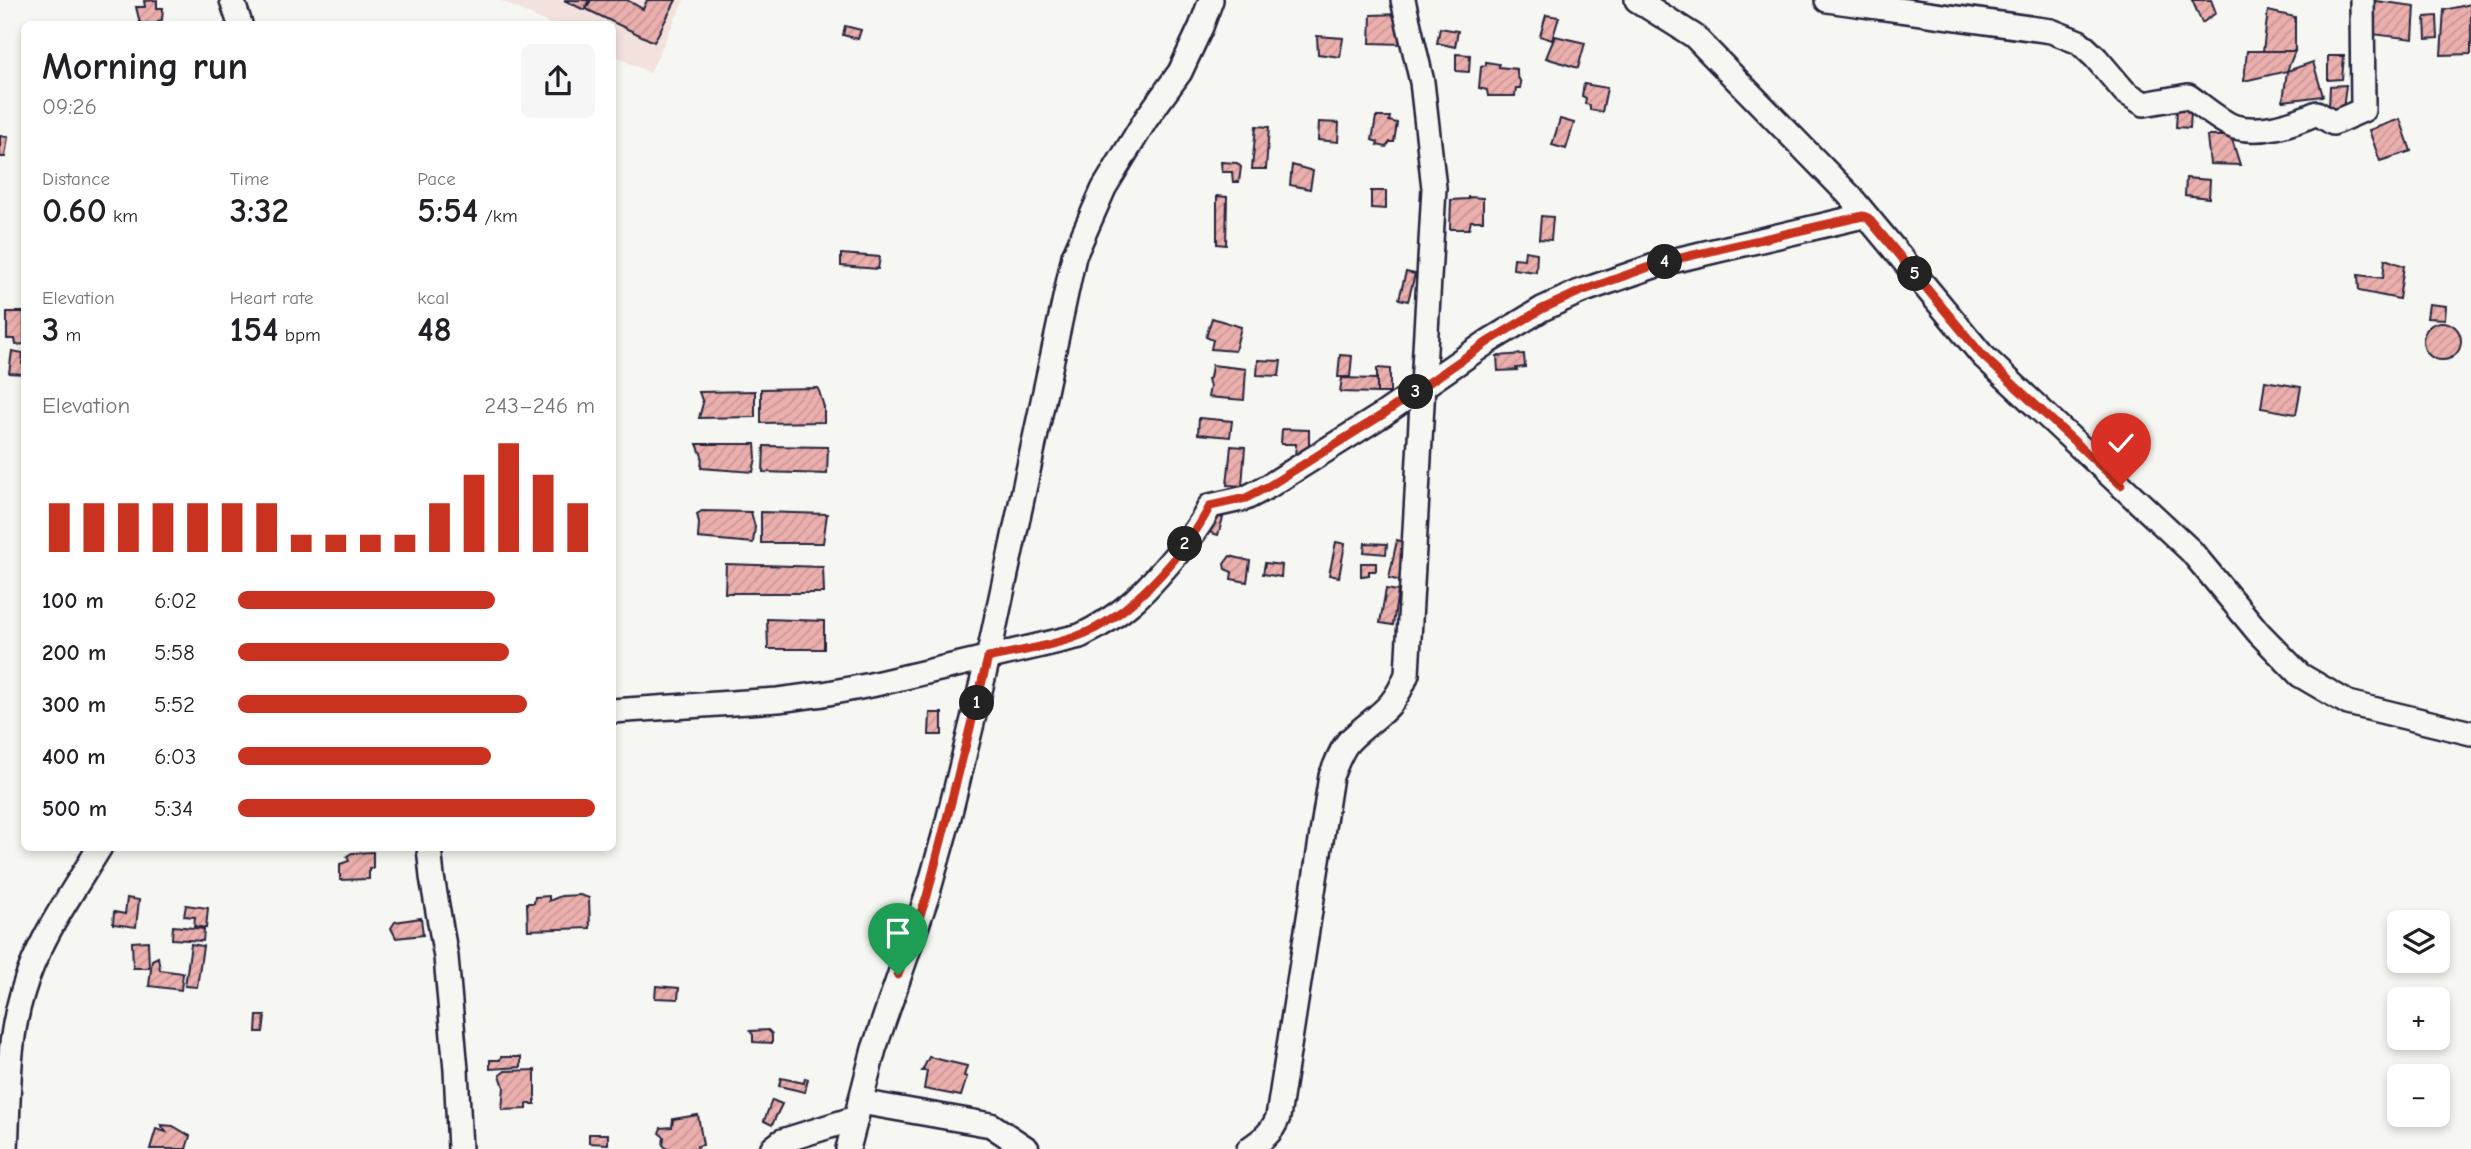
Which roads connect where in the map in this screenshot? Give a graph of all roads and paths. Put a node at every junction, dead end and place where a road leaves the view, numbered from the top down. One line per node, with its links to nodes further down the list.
1 (232, 0): 8 (street)
2 (1211, 0): 11 (street)
3 (1403, 0): 10 (street)
4 (1637, 0): 9 (street)
5 (1827, 0): 7 (street)
6 (2362, 0): 7 (street)
7 (1906, 6)
8 (239, 21)
9 (1868, 218): 10 (street); 13 (street)
10 (1423, 388): 11 (street); 22 (street)
11 (988, 658): 12 (street); 16 (street)
12 (616, 711)
13 (2471, 733)
14 (98, 851): 17 (street)
15 (429, 851): 18 (street)
16 (858, 1110): 19 (street); 20 (street); 21 (street)
17 (6, 1149)
18 (460, 1149)
19 (772, 1149)
20 (848, 1149)
21 (1027, 1149)
22 (1249, 1149)

